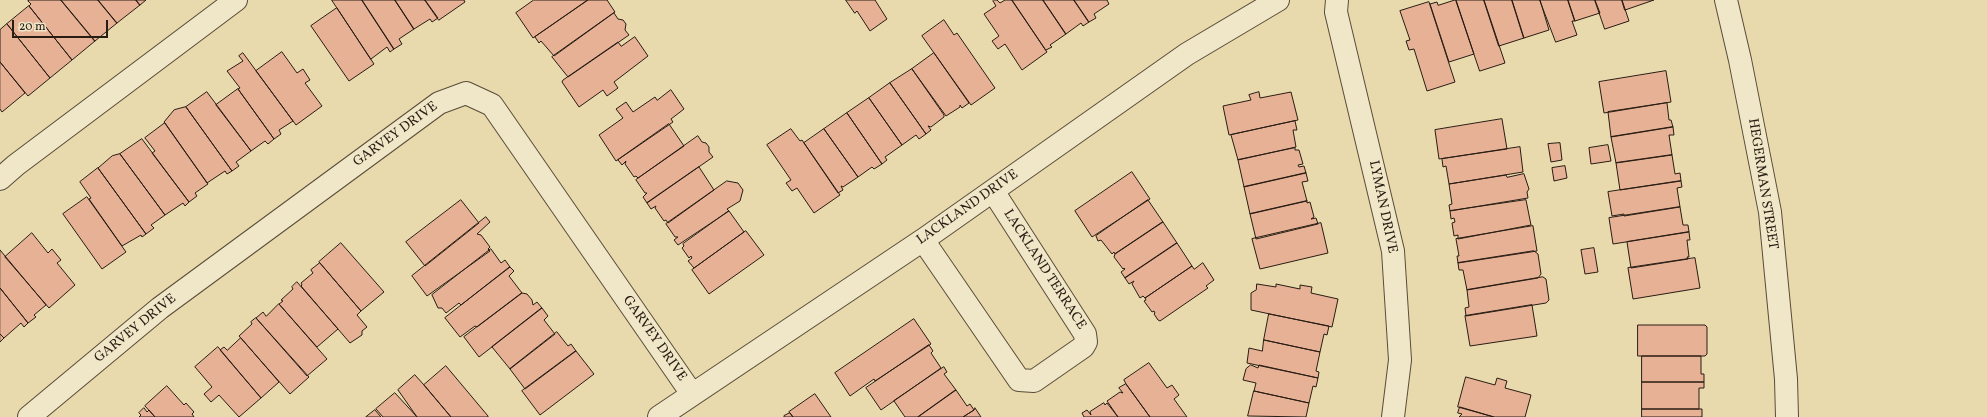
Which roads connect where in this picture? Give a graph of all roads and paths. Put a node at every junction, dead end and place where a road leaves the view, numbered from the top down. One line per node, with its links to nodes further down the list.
1 (236, 0): 5 (street)
2 (1278, 0): 6 (street, LACKLAND DRIVE)
3 (1337, 0): 11 (street, LYMAN DRIVE)
4 (1726, 0): 12 (street, HEGERMAN STREET)
5 (0, 179)
6 (993, 191): 7 (street, LACKLAND DRIVE); 7 (street, LACKLAND TERRACE)
7 (923, 240): 8 (street, LACKLAND DRIVE)
8 (692, 394): 9 (street, GARVEY DRIVE); 10 (street, LACKLAND DRIVE)
9 (29, 417)
10 (659, 417)
11 (1393, 417)
12 (1787, 417)

